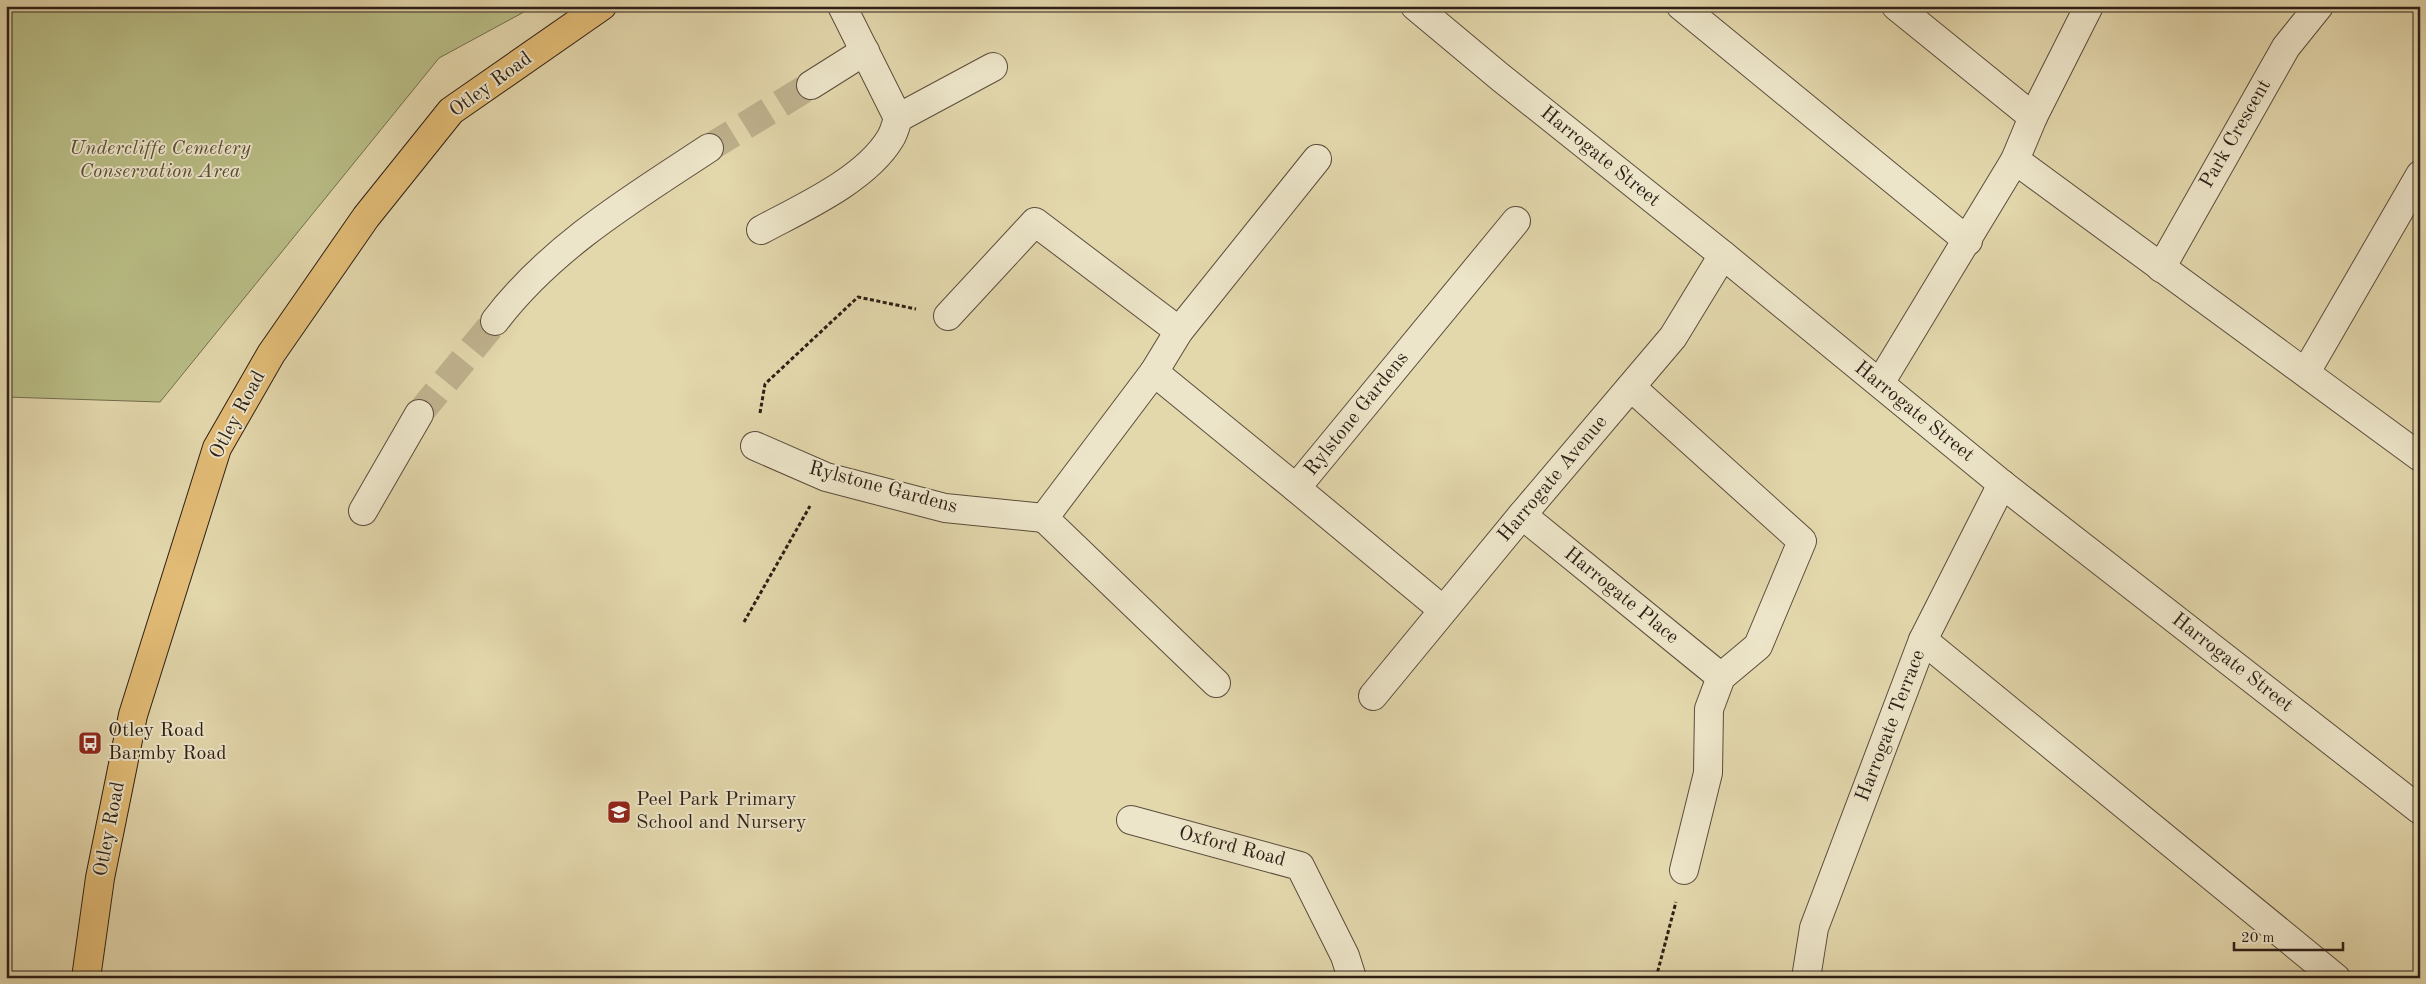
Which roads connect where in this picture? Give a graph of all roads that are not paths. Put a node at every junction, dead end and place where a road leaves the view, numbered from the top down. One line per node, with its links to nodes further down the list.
1 (602, 6): 45 (main road, Otley Road)
2 (842, 6): 8 (street)
3 (1415, 6): 20 (street, Harrogate Street)
4 (1681, 6): 19 (street)
5 (1896, 6): 11 (street)
6 (2089, 6): 11 (street)
7 (2318, 6): 21 (street, Park Crescent)
8 (865, 51): 10 (street); 12 (street)
9 (993, 67): 12 (street)
10 (811, 85)
11 (2033, 117): 15 (street)
12 (898, 118): 18 (street)
13 (709, 148): 23 (street)
14 (1317, 159): 24 (street)
15 (2015, 160): 19 (street); 21 (street)
16 (2420, 175): 26 (street)
17 (1516, 221): 33 (street, Rylstone Gardens)
18 (761, 230)
19 (1968, 241): 27 (street)
20 (1723, 255): 27 (street, Harrogate Street); 28 (street, Harrogate Avenue)
21 (2161, 268): 26 (street)
22 (948, 316): 24 (street)
23 (495, 321)
24 (1179, 331): 25 (street)
25 (1154, 372): 33 (street, Rylstone Gardens); 36 (street)
26 (2306, 372): 31 (street)
27 (1880, 384): 32 (street, Harrogate Street)
28 (1631, 386): 35 (street, Harrogate Avenue); 39 (street)
29 (419, 414): 34 (street)
30 (754, 446): 36 (street, Rylstone Gardens)
31 (2420, 457)
32 (2002, 484): 38 (street, Harrogate Terrace); 42 (street, Harrogate Street)
33 (1296, 488): 37 (street)
34 (363, 511)
35 (1522, 515): 37 (street, Harrogate Avenue); 39 (street, Harrogate Place)
36 (1044, 518): 40 (street)
37 (1443, 610): 41 (street, Harrogate Avenue)
38 (1923, 640): 47 (street, Harrogate Terrace); 48 (street)
39 (1721, 676): 44 (street)
40 (1216, 683)
41 (1373, 696)
42 (2420, 810)
43 (1131, 820): 46 (street, Oxford Road)
44 (1684, 870)
45 (86, 978)
46 (1352, 978)
47 (1806, 978)
48 (2336, 978)

